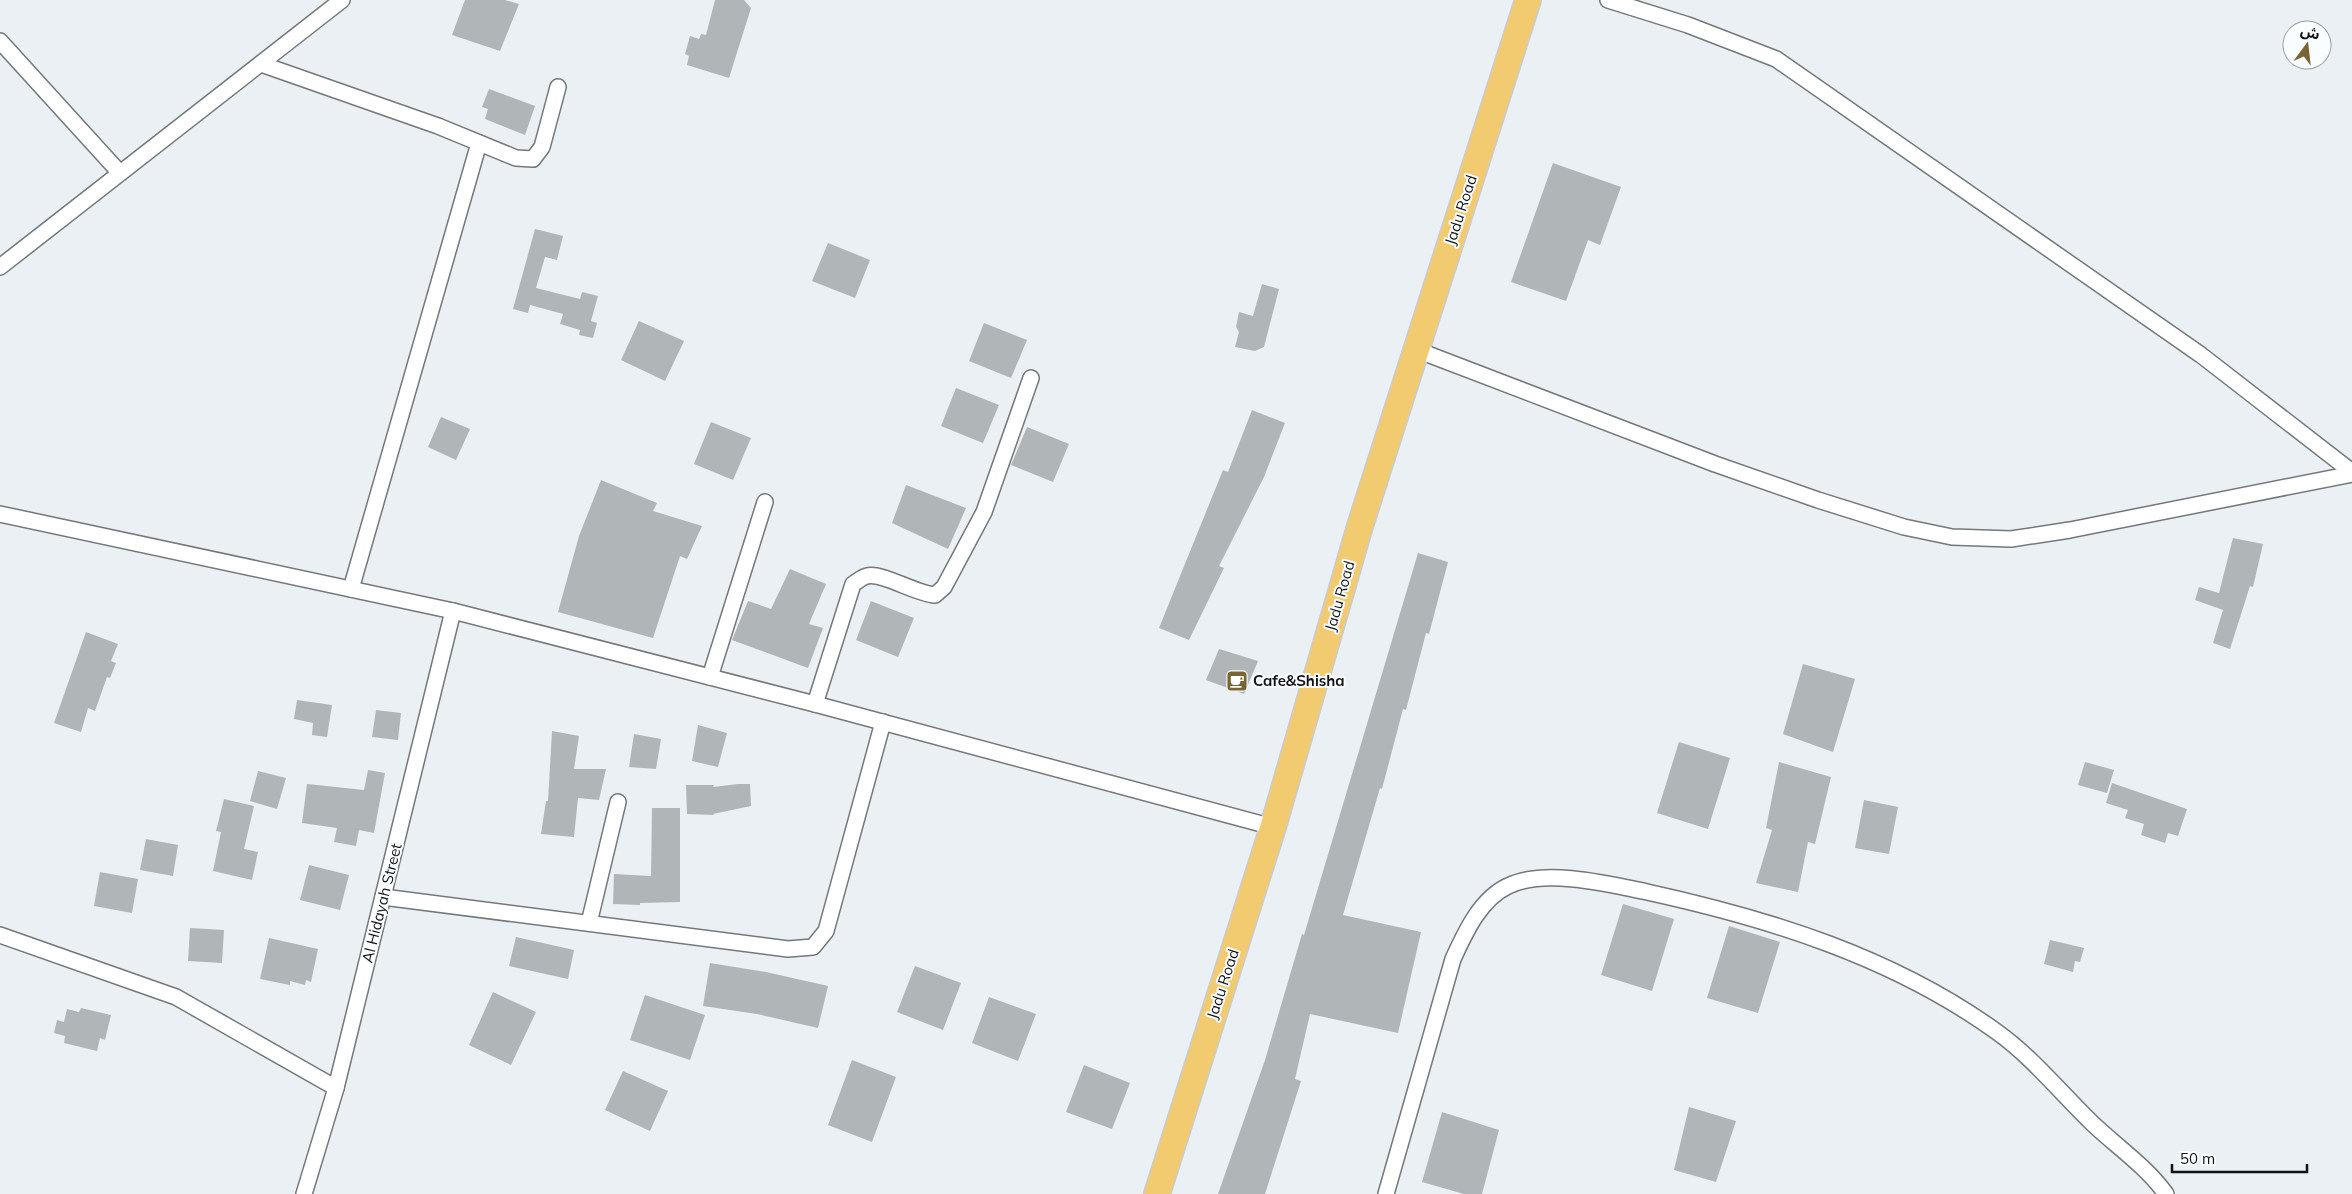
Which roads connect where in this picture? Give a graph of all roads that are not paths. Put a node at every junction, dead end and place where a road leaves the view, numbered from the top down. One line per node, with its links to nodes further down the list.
1 (342, 0): 5 (street)
2 (1528, 0): 10 (highway, Jadu Road)
3 (1608, 0): 12 (street)
4 (0, 41): 8 (street)
5 (261, 64): 7 (street); 8 (street)
6 (558, 87): 7 (street)
7 (479, 143): 15 (street)
8 (120, 172): 9 (street)
9 (0, 267)
10 (1417, 350): 12 (street); 21 (highway, Jadu Road)
11 (1031, 378): 18 (street)
12 (2352, 473)
13 (766, 502): 17 (street)
14 (0, 514): 15 (street)
15 (351, 589): 16 (street)
16 (453, 611): 17 (street); 22 (street, Al Hidayah Street)
17 (710, 677): 18 (street)
18 (816, 704): 19 (street)
19 (883, 722): 21 (street); 23 (street)
20 (618, 802): 23 (street)
21 (1273, 827): 27 (highway, Jadu Road)
22 (383, 897): 23 (street); 25 (street, Al Hidayah Street)
23 (589, 923)
24 (0, 935): 25 (street)
25 (336, 1088): 26 (street, Al Hidayah Street)
26 (304, 1194)
27 (1157, 1194)
28 (1386, 1194): 29 (street)
29 (2166, 1194)

